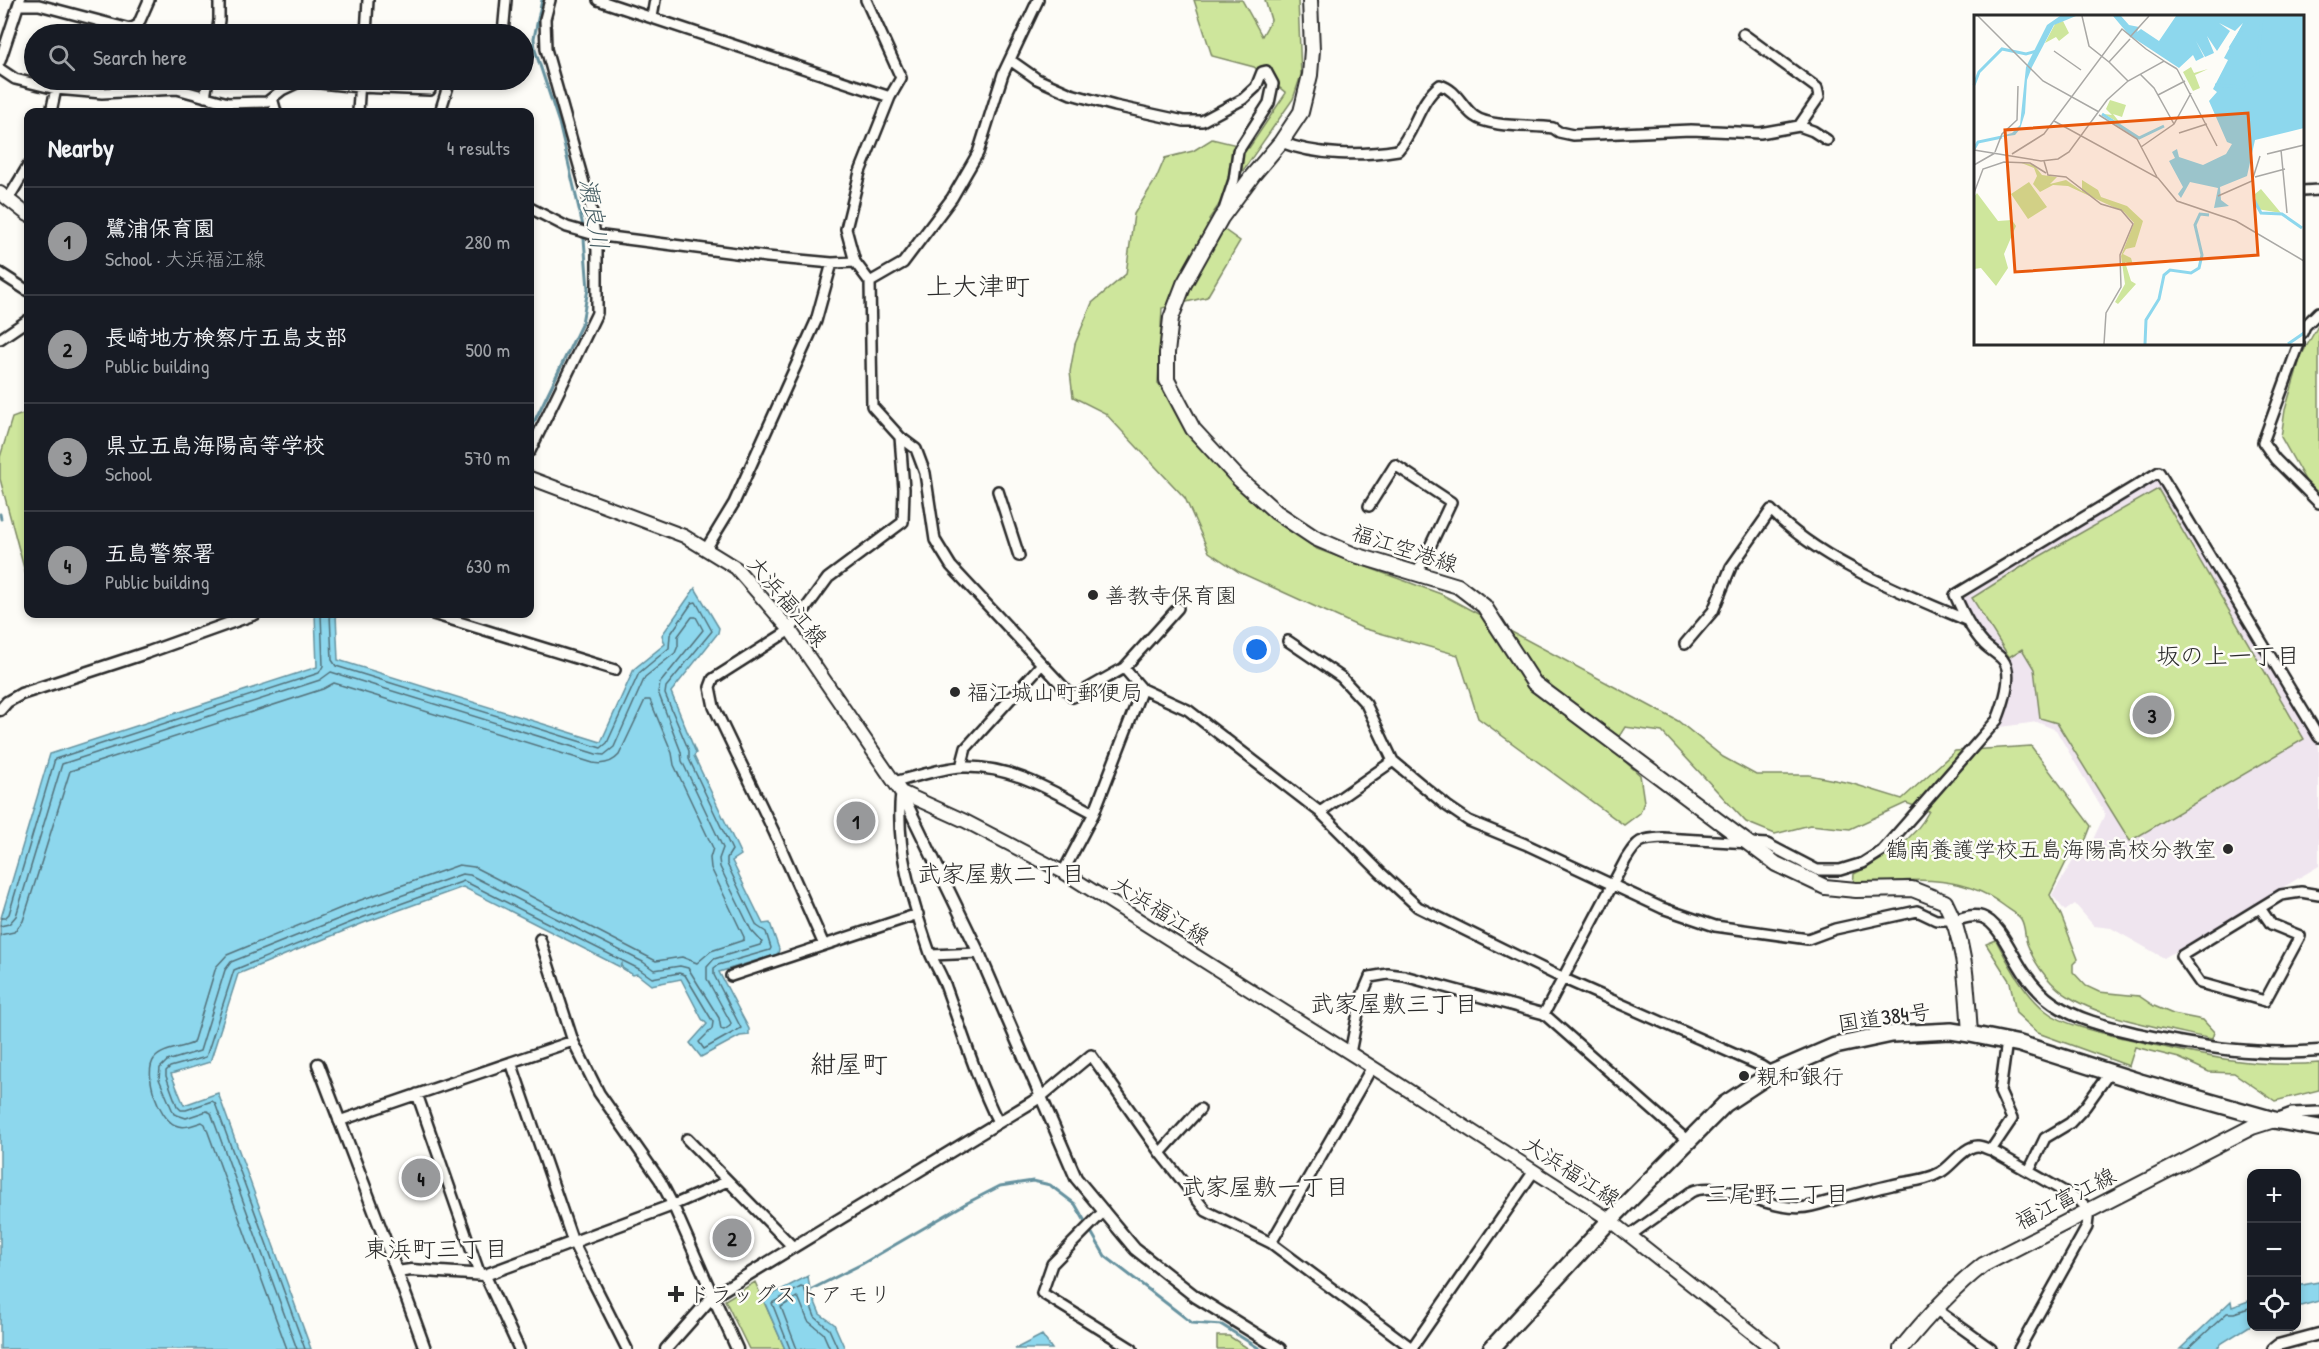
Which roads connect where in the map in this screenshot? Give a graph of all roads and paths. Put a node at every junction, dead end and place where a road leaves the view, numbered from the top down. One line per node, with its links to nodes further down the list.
1 (149, 0): 14 (street)
2 (219, 0): 15 (street)
3 (369, 0): 16 (street)
4 (506, 0): 17 (street)
5 (550, 0): 50 (street)
6 (598, 0): 12 (street)
7 (655, 0): 12 (street)
8 (866, 0): 31 (street)
9 (1038, 0): 19 (street)
10 (1310, 0): 42 (main road, 福江空港線)
11 (19, 3): 13 (street); 20 (street)
12 (652, 17): 31 (street)
13 (111, 24)
14 (138, 24)
15 (218, 24)
16 (367, 24)
17 (504, 24)
18 (1743, 34): 40 (street)
19 (1010, 60): 49 (street); 54 (street)
20 (0, 62)
21 (0, 69): 22 (street)
22 (24, 81)
23 (56, 90): 35 (street)
24 (68, 90): 25 (street)
25 (158, 90)
26 (180, 90): 32 (street)
27 (206, 90): 32 (street)
28 (282, 90): 33 (street)
29 (360, 90): 38 (street)
30 (447, 90): 39 (street)
31 (890, 97): 51 (street)
32 (205, 98): 34 (street)
33 (272, 98): 34 (street); 37 (street)
34 (220, 102): 36 (street)
35 (52, 108)
36 (218, 108)
37 (275, 108)
38 (358, 108)
39 (441, 108)
40 (1799, 126): 41 (street); 42 (street)
41 (1827, 140)
42 (1281, 142): 49 (main road, 福江空港線)
43 (24, 171): 46 (street)
44 (2319, 190): 45 (street)
45 (2304, 191)
46 (4, 196): 48 (main road)
47 (534, 210): 50 (street)
48 (24, 212)
49 (1221, 218): 69 (main road, 福江空港線)
50 (595, 235): 52 (street); 62 (street)
51 (855, 262): 52 (street); 54 (street)
52 (832, 263): 67 (street)
53 (0, 273): 55 (street)
54 (870, 282): 61 (street)
55 (24, 288)
56 (2319, 312): 58 (street)
57 (24, 323): 59 (street)
58 (2304, 328)
59 (0, 339)
60 (2299, 345): 65 (street)
61 (900, 437): 74 (street); 77 (street)
62 (534, 443)
63 (534, 480): 67 (main road, 大浜福江線)
64 (998, 491): 68 (street)
65 (2319, 503)
66 (1369, 506): 69 (street)
67 (706, 549): 74 (main road, 大浜福江線)
68 (1019, 556)
69 (1417, 574): 88 (main road, 福江空港線)
70 (1178, 608): 78 (street)
71 (244, 618): 81 (street)
72 (446, 618): 79 (street)
73 (1966, 620): 76 (street); 82 (street); 88 (street)
74 (790, 630): 85 (main road, 大浜福江線); 96 (street)
75 (1288, 641): 83 (street)
76 (1685, 644)
77 (1042, 664): 78 (street); 84 (street)
78 (1124, 668): 80 (street)
79 (615, 670)
80 (1142, 689): 86 (street); 87 (street)
81 (2, 702)
82 (2319, 737)
83 (1393, 761): 86 (street); 90 (street)
84 (962, 767): 85 (street); 87 (street)
85 (897, 787): 89 (main road, 大浜福江線); 93 (street); 97 (street)
86 (1320, 812): 100 (street)
87 (1094, 813): 89 (street)
88 (1747, 844): 90 (street); 94 (main road, 福江空港線)
89 (1063, 873): 106 (main road, 大浜福江線)
90 (1612, 886): 94 (street); 100 (street)
91 (2319, 895): 92 (street)
92 (2260, 908): 92 (street)
93 (918, 914): 96 (street); 98 (street)
94 (1955, 920): 102 (main road); 105 (street)
95 (540, 939): 103 (street)
96 (824, 945): 99 (street)
97 (979, 953): 98 (street); 113 (street)
98 (931, 955): 118 (street)
99 (731, 976)
100 (1562, 978): 101 (street); 111 (street)
101 (1544, 1014): 106 (street); 121 (street)
102 (1970, 1034): 104 (highway, 国道384号); 111 (highway, 国道384号)
103 (573, 1041): 107 (street); 127 (street)
104 (2007, 1041): 110 (highway, 国道384号); 122 (street)
105 (2319, 1051)
106 (1350, 1053): 109 (main road, 大浜福江線)
107 (511, 1062): 112 (street); 132 (street)
108 (318, 1064): 117 (street)
109 (1372, 1067): 124 (main road, 大浜福江線); 133 (street)
110 (2110, 1072): 116 (highway, 国道384号); 125 (street)
111 (1772, 1073): 121 (highway, 国道384号)
112 (417, 1095): 117 (street); 136 (street)
113 (1042, 1096): 118 (street); 123 (street); 129 (street)
114 (1200, 1109): 123 (street)
115 (2319, 1112): 116 (street)
116 (2274, 1120): 119 (highway, 国道384号); 128 (main road, 福江富江線)
117 (339, 1121): 135 (street)
118 (998, 1122): 134 (street)
119 (2319, 1128)
120 (687, 1139): 126 (street)
121 (1689, 1142): 130 (highway, 国道384号)
122 (1991, 1150): 125 (street); 131 (street)
123 (1160, 1153): 133 (street)
124 (1534, 1171): 130 (main road, 大浜福江線); 147 (street)
125 (2030, 1172): 128 (street)
126 (728, 1181): 127 (street); 134 (street)
127 (673, 1205): 132 (street); 137 (street)
128 (2089, 1210): 138 (main road, 福江富江線); 152 (street)
129 (1104, 1211): 145 (street); 146 (street)
130 (1610, 1220): 131 (main road, 大浜福江線); 148 (highway, 国道384号)
131 (1629, 1236): 149 (main road, 大浜福江線)
132 (573, 1242): 136 (street); 142 (street)
133 (1271, 1243): 147 (street)
134 (792, 1246): 137 (street)
135 (398, 1272): 136 (street); 140 (street)
136 (483, 1275): 141 (street)
137 (712, 1296): 143 (street); 144 (street)
138 (1934, 1308): 150 (main road, 福江富江線); 151 (street)
139 (2319, 1334): 153 (street)
140 (425, 1349)
141 (519, 1349)
142 (627, 1349)
143 (666, 1349)
144 (737, 1349)
145 (1132, 1349)
146 (1280, 1349)
147 (1413, 1349)
148 (1491, 1349)
149 (1773, 1349)
150 (1901, 1349)
151 (1991, 1349)
152 (2019, 1349)
153 (2273, 1349)

